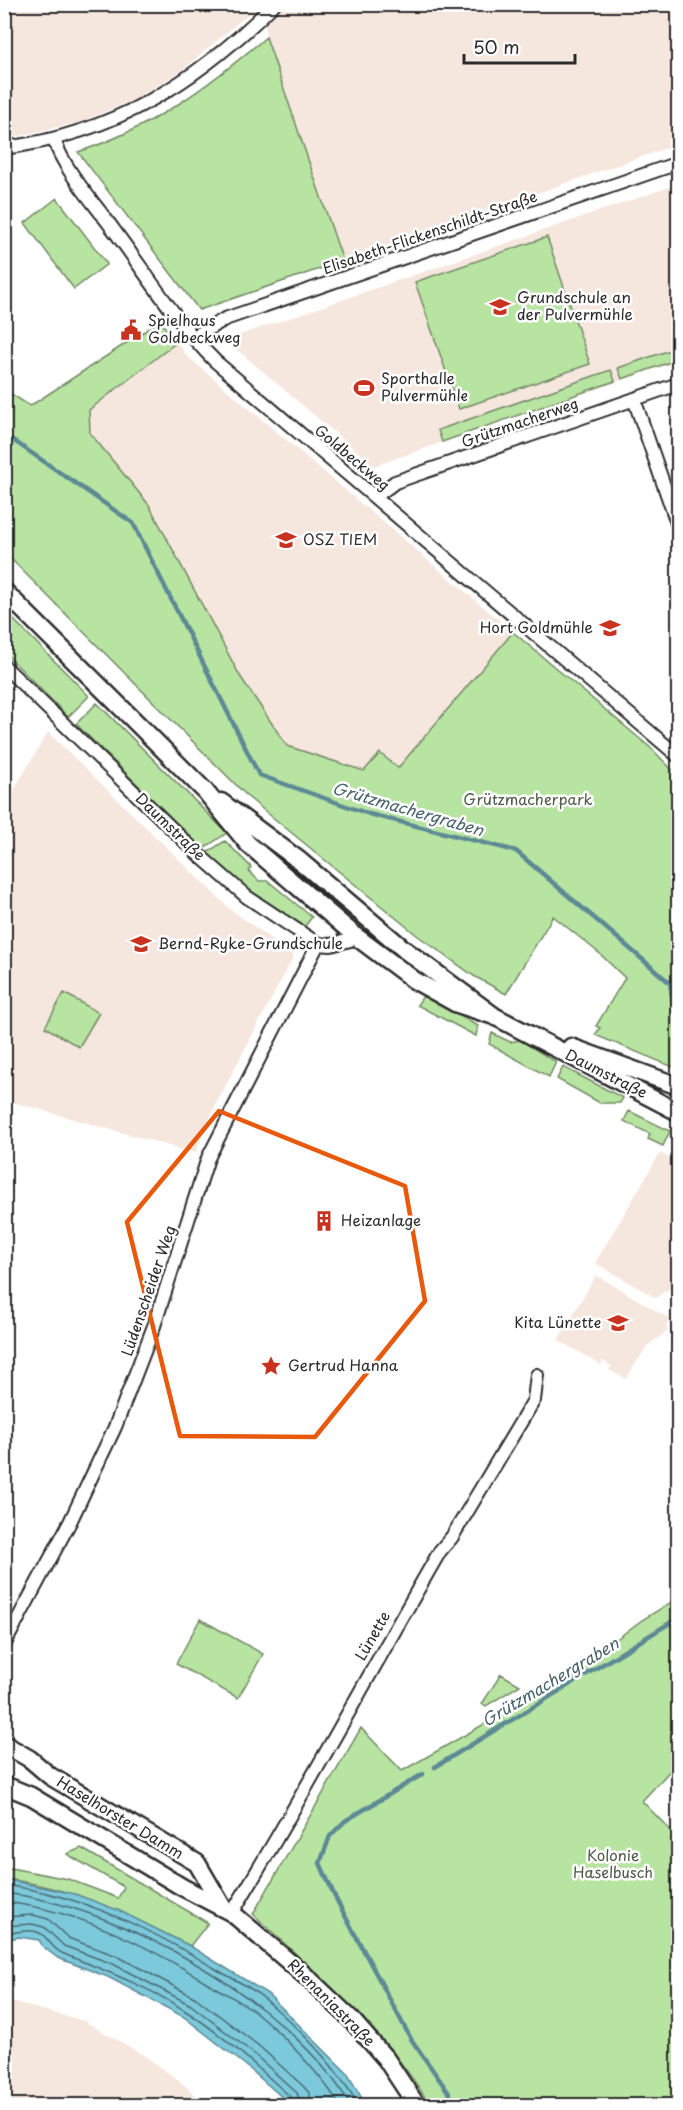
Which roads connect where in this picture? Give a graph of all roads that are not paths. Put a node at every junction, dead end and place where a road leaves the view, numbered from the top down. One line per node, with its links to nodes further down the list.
1 (274, 4): 2 (street)
2 (54, 140): 3 (street); 5 (street, Goldbeckweg)
3 (4, 148)
4 (678, 163): 5 (street, Elisabeth-Flickenschildt-Straße)
5 (194, 338): 8 (street, Goldbeckweg)
6 (678, 384): 7 (street, Grützmacherweg)
7 (634, 399): 8 (street, Grützmacherweg); 9 (street)
8 (375, 497): 12 (street, Goldbeckweg)
9 (678, 526)
10 (4, 591): 13 (main road, Daumstraße)
11 (4, 666): 15 (street, Daumstraße)
12 (678, 756)
13 (205, 791): 14 (main road, Daumstraße); 16 (main road, Daumstraße)
14 (358, 938): 15 (street); 16 (main road, Daumstraße)
15 (318, 945): 21 (street, Lüdenscheider Weg)
16 (494, 1016): 17 (main road, Daumstraße)
17 (533, 1036): 18 (main road, Daumstraße); 19 (main road, Daumstraße)
18 (678, 1086)
19 (678, 1112)
20 (537, 1375): 24 (street, Lünette)
21 (4, 1645)
22 (4, 1744): 24 (main road, Haselhorster Damm)
23 (4, 1785): 24 (main road, Haselhorster Damm)
24 (227, 1909): 25 (main road, Rhenaniastraße)
25 (417, 2106)

